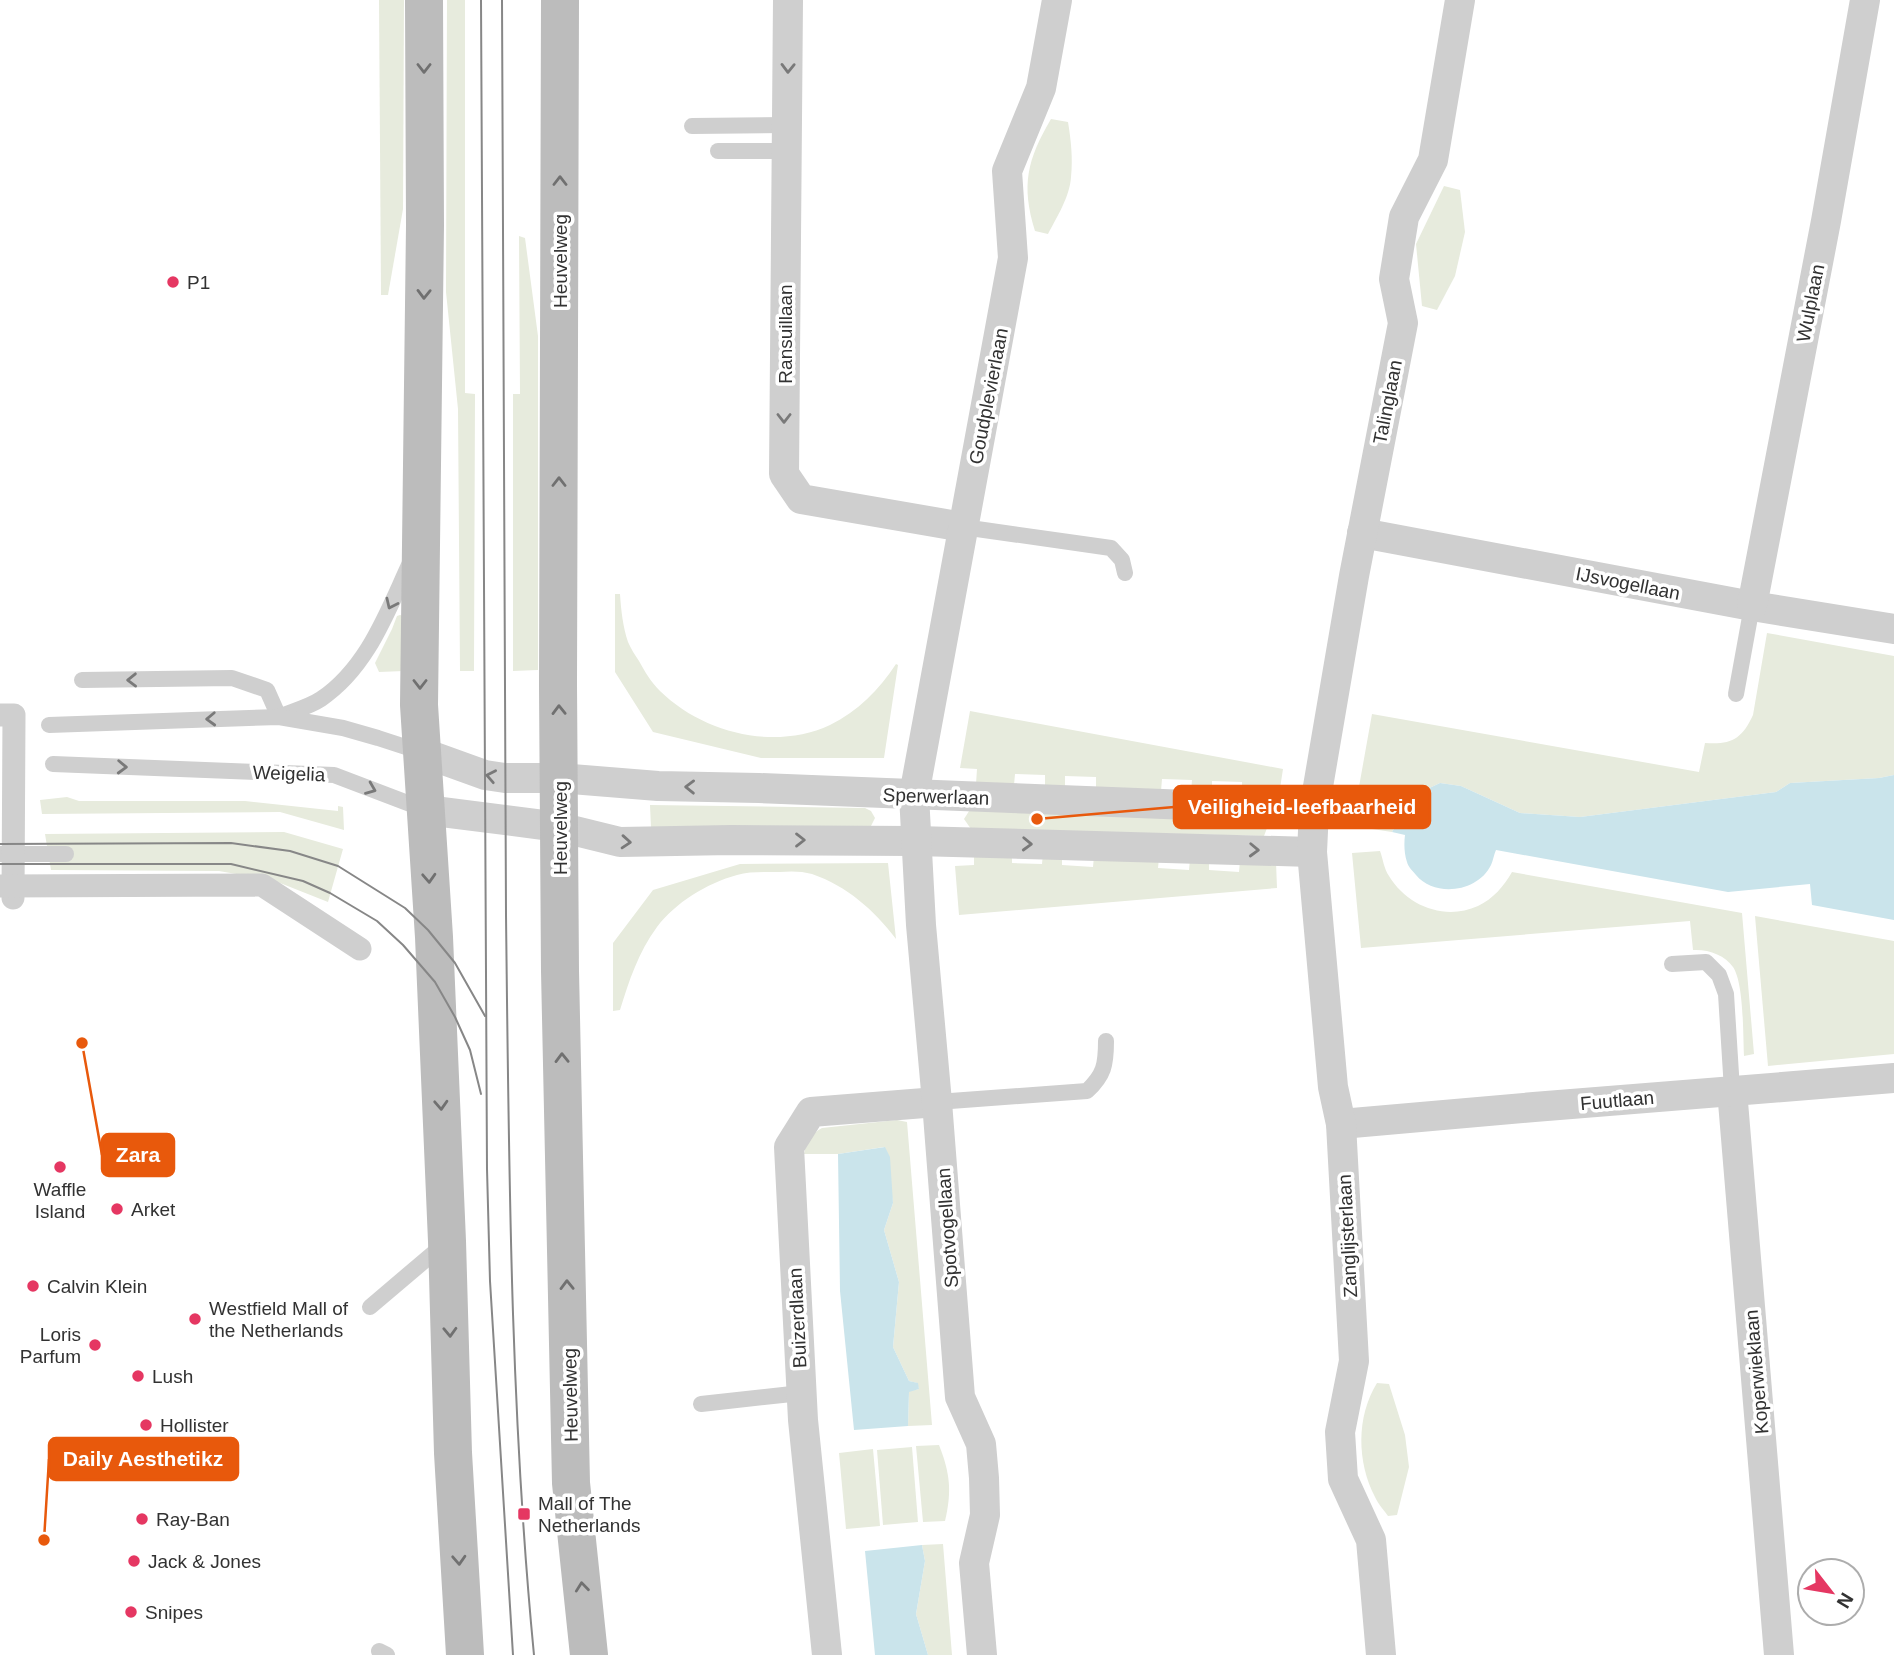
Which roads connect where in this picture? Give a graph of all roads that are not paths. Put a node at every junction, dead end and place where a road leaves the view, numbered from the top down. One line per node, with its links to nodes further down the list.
1 (424, 0): 12 (main road, one-way to 12)
2 (560, 0): 23 (main road, Heuvelweg, one-way to 2)
3 (788, 0): 8 (street, Ransuillaan, one-way to 8)
4 (1057, 0): 10 (street, Goudplevierlaan)
5 (1460, 0): 11 (street, Talinglaan)
6 (1865, 0): 14 (street, Wulplaan)
7 (692, 126): 8 (lane)
8 (787, 138): 9 (lane); 10 (street, Ransuillaan, one-way to 10)
9 (718, 151)
10 (963, 527): 13 (lane); 24 (street, Goudplevierlaan)
11 (1363, 533): 14 (street, IJsvogellaan); 26 (street, Talinglaan)
12 (420, 542): 19 (lane, one-way to 19); 21 (main road, one-way to 21)
13 (1125, 573)
14 (1752, 606): 15 (street, IJsvogellaan); 17 (lane)
15 (1894, 629)
16 (82, 680): 19 (lane, one-way to 16)
17 (1736, 694)
18 (7, 715): 31 (street)
19 (279, 717): 20 (lane, one-way to 20); 21 (lane)
20 (48, 724)
21 (424, 753): 23 (street, one-way to 21); 25 (main road)
22 (53, 764): 25 (lane, Weigelia, one-way to 25)
23 (559, 778): 24 (street, Sperwerlaan, one-way to 23); 27 (main road, Heuvelweg)
24 (914, 795): 26 (street, Sperwerlaan); 28 (street, Spotvogellaan)
25 (426, 810): 27 (street, Weigelia); 40 (main road, one-way to 40)
26 (1314, 810): 29 (street, Zanglijsterlaan)
27 (559, 827): 28 (street, one-way to 28); 45 (main road, Heuvelweg, one-way to 27)
28 (916, 841): 29 (street, one-way to 29); 38 (street, Spotvogellaan)
29 (1312, 852): 39 (street, Zanglijsterlaan)
30 (66, 853): 31 (lane)
31 (6, 854): 32 (street)
32 (9, 890): 33 (street)
33 (360, 948)
34 (1672, 964): 37 (lane)
35 (1106, 1041): 38 (lane)
36 (1894, 1077): 37 (street, Fuutlaan)
37 (1732, 1090): 39 (street, Fuutlaan); 49 (street, Koperwieklaan)
38 (937, 1102): 42 (street, Buizerdlaan); 47 (street, Spotvogellaan)
39 (1341, 1124): 48 (street, Zanglijsterlaan)
40 (447, 1241): 41 (lane); 44 (main road, one-way to 44)
41 (370, 1307)
42 (801, 1393): 43 (lane); 46 (street, Buizerdlaan)
43 (701, 1404)
44 (465, 1655)
45 (589, 1655)
46 (827, 1655)
47 (982, 1655)
48 (1381, 1655)
49 (1779, 1655)

